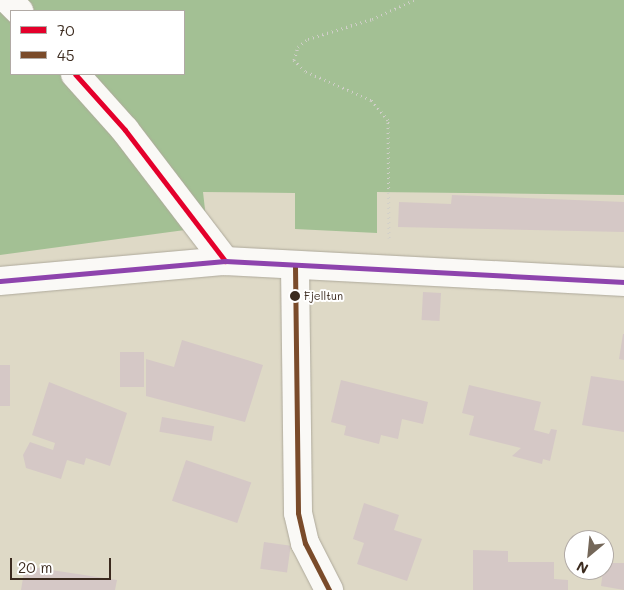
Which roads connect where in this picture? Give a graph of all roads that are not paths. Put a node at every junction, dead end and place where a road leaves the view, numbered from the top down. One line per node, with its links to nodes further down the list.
1 (8, 0): 2 (street)
2 (18, 10)
3 (76, 75): 4 (street)
4 (224, 261): 5 (street); 6 (street)
5 (295, 266): 7 (street); 8 (street)
6 (0, 281)
7 (624, 282)
8 (329, 590)

